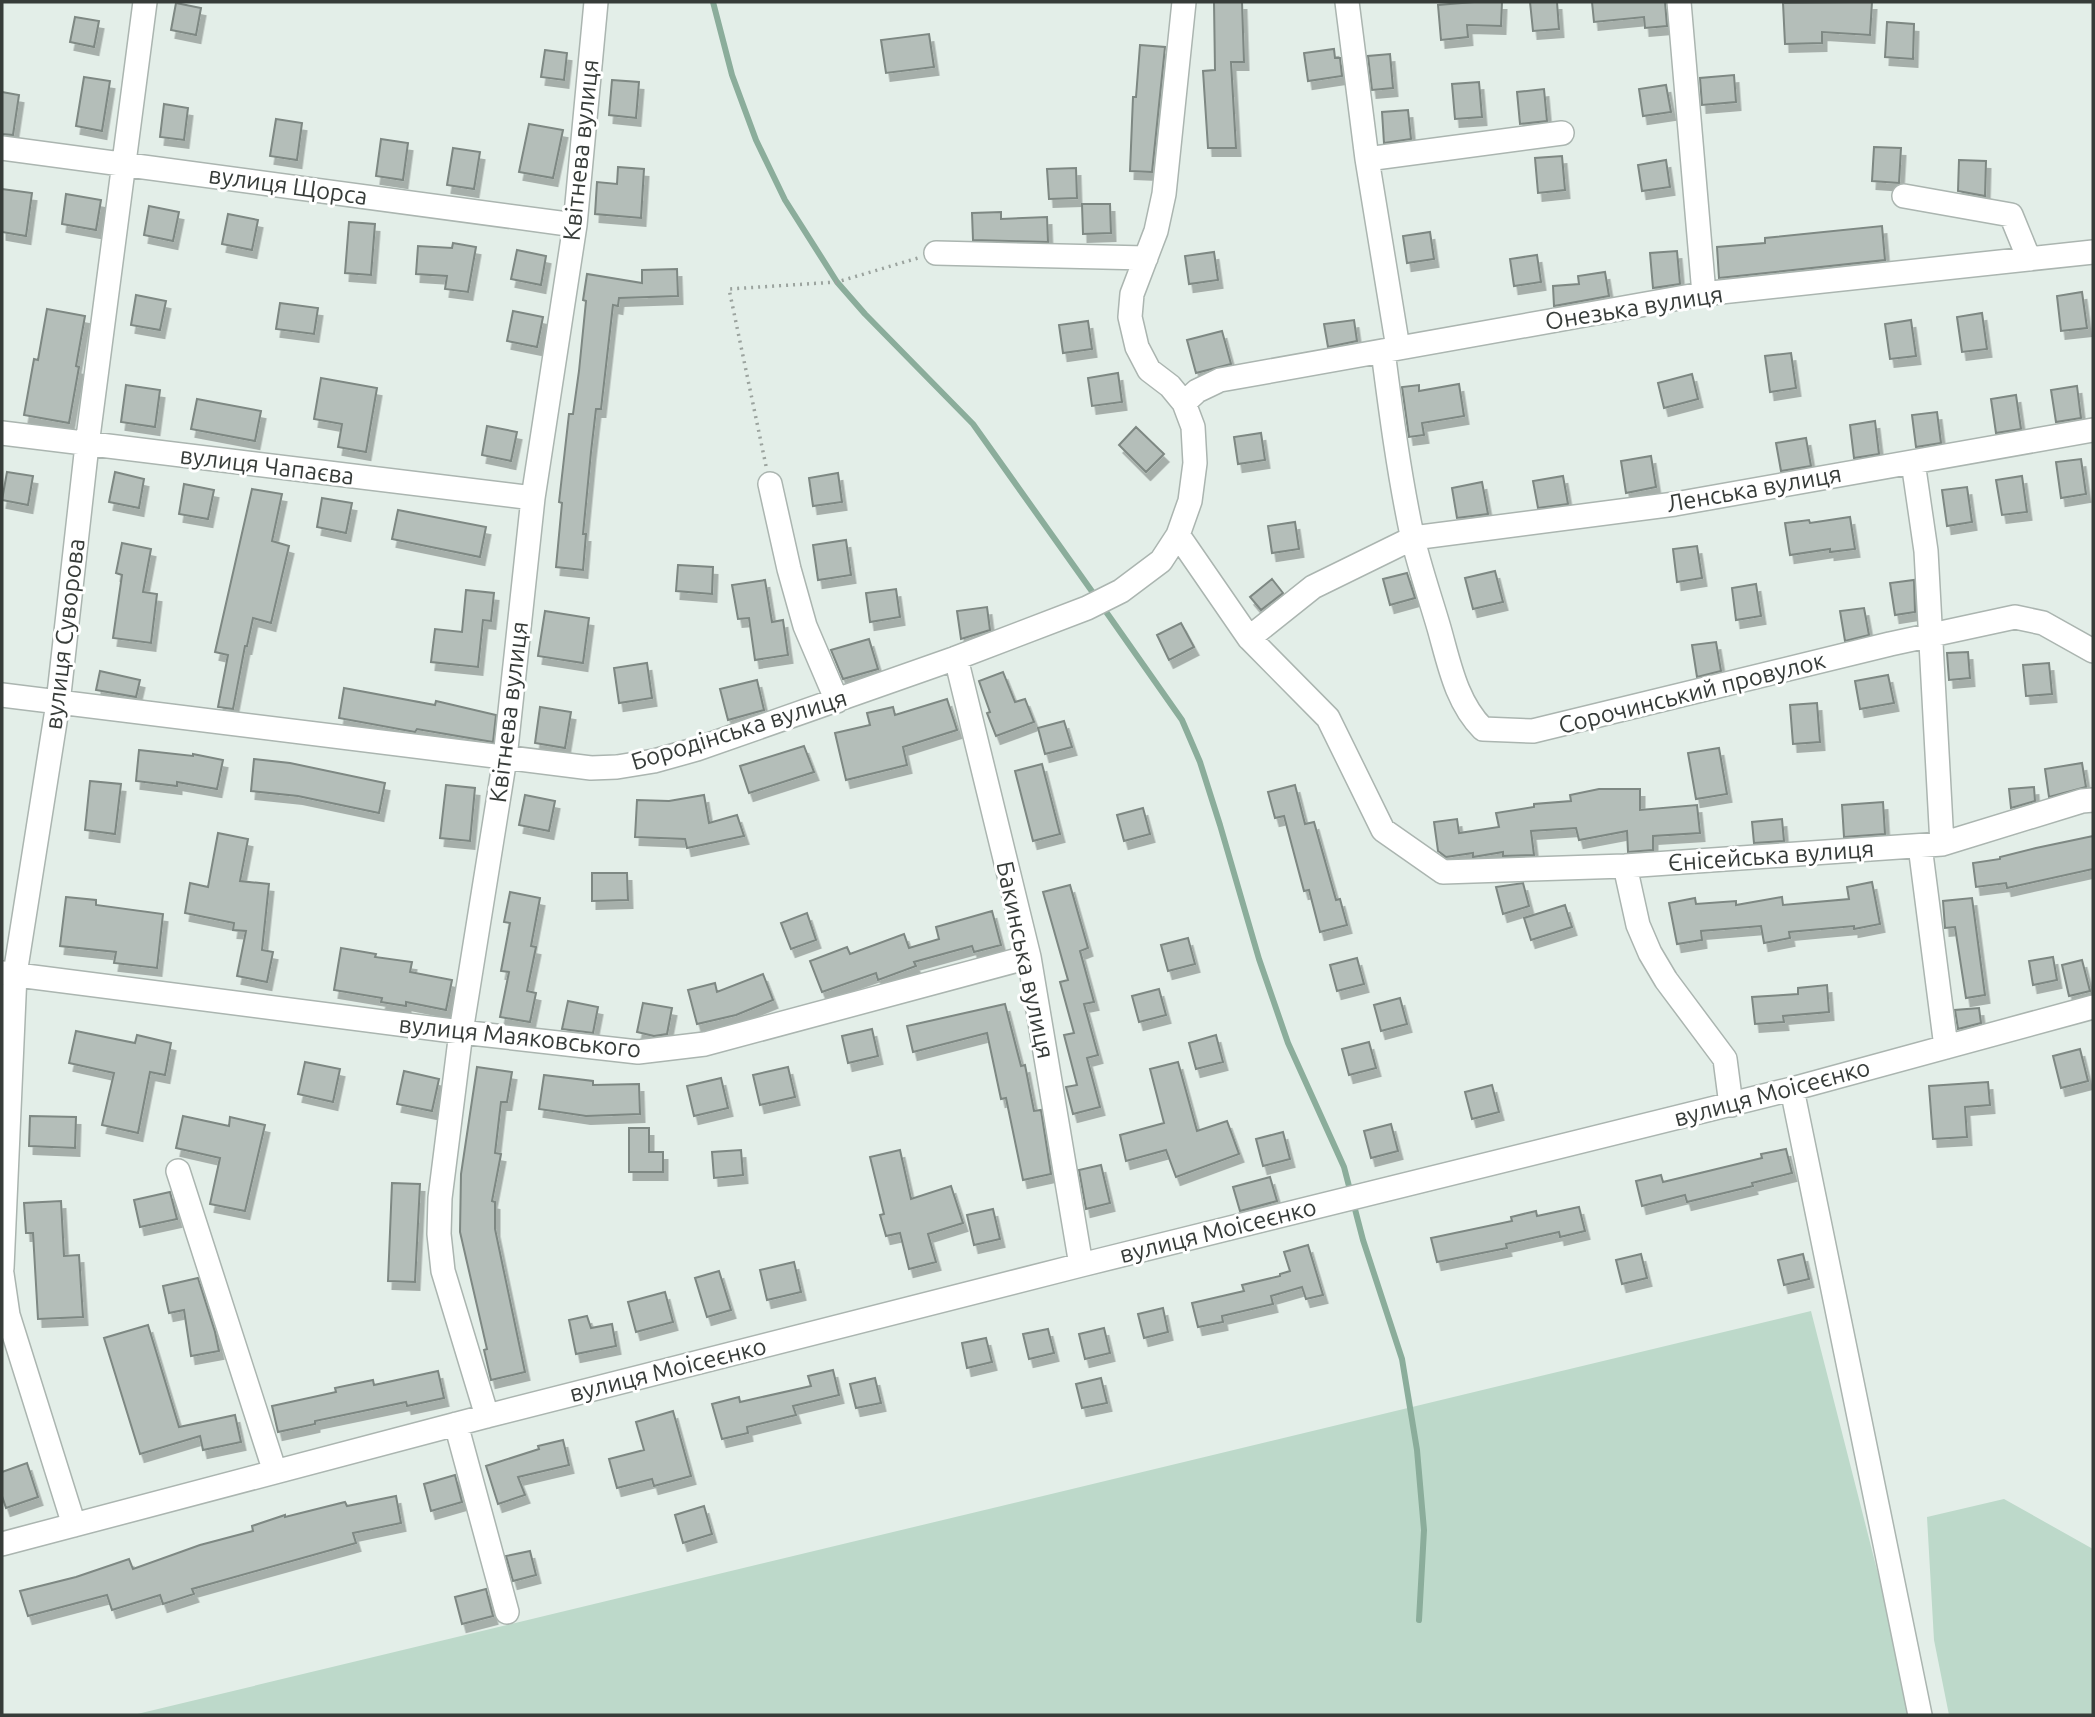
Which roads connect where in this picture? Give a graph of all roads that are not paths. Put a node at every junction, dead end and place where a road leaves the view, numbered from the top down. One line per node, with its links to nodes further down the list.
1 (145, 2): 9 (street, вулиця Суворова)
2 (596, 2): 11 (street, Квітнева вулиця)
3 (1184, 2): 14 (street)
4 (1347, 2): 8 (street)
5 (1679, 2): 16 (street)
6 (1562, 133): 8 (street)
7 (2, 148): 9 (street, вулиця Щорса)
8 (1367, 159): 17 (street)
9 (123, 164): 11 (street, вулиця Щорса); 21 (street, вулиця Суворова)
10 (1905, 196): 15 (street)
11 (575, 225): 24 (street, Квітнева вулиця)
12 (2093, 252): 15 (street, Онезька вулиця)
13 (936, 253): 14 (street)
14 (1146, 258): 18 (street)
15 (2029, 259): 16 (street, Онезька вулиця)
16 (1704, 294): 17 (street, Онезька вулиця)
17 (1390, 349): 18 (street, Онезька вулиця); 26 (street)
18 (1184, 403): 25 (street, Бородінська вулиця)
19 (2093, 430): 22 (street, Ленська вулиця)
20 (2, 433): 21 (street, вулиця Чапаєва)
21 (87, 445): 24 (street, вулиця Чапаєва); 33 (street, вулиця Суворова)
22 (1913, 462): 26 (street, Ленська вулиця); 27 (street)
23 (770, 484): 32 (street)
24 (533, 498): 34 (street, Квітнева вулиця)
25 (1178, 535): 28 (street); 30 (street, Бородінська вулиця)
26 (1413, 538): 27 (street, Сорочинський провулок); 28 (street, Ленська вулиця)
27 (1931, 636): 29 (street, Сорочинський провулок); 36 (street)
28 (1249, 638): 37 (street, Єнісейська вулиця)
29 (2093, 652)
30 (956, 658): 32 (street, Бородінська вулиця); 38 (street, Бакинська вулиця)
31 (2, 695): 33 (street, Бородінська вулиця)
32 (837, 701): 34 (street, Бородінська вулиця)
33 (58, 703): 34 (street, Бородінська вулиця); 39 (street, вулиця Суворова)
34 (505, 758): 41 (street, Квітнева вулиця)
35 (2093, 800): 36 (street, Єнісейська вулиця)
36 (1931, 845): 37 (street, Єнісейська вулиця); 42 (street)
37 (1625, 866): 44 (street)
38 (1029, 957): 41 (street, вулиця Маяковського); 46 (street, Бакинська вулиця)
39 (8, 974): 41 (street, вулиця Маяковського); 47 (street, вулиця Суворова)
40 (2093, 1007): 42 (street, вулиця Моісеєнко)
41 (461, 1032): 49 (street, Квітнева вулиця)
42 (1946, 1047): 43 (street, вулиця Моісеєнко)
43 (1792, 1089): 44 (street, вулиця Моісеєнко); 55 (street)
44 (1731, 1105): 46 (street, вулиця Моісеєнко)
45 (178, 1171): 51 (street)
46 (1081, 1265): 49 (street, вулиця Моісеєнко)
47 (2, 1268)
48 (2, 1273): 52 (street)
49 (487, 1416): 50 (street, вулиця Моісеєнко)
50 (456, 1424): 51 (street, вулиця Моісеєнко); 54 (street)
51 (275, 1472): 52 (street, вулиця Моісеєнко)
52 (75, 1525): 53 (street, вулиця Моісеєнко)
53 (2, 1544)
54 (507, 1612)
55 (1920, 1715)

